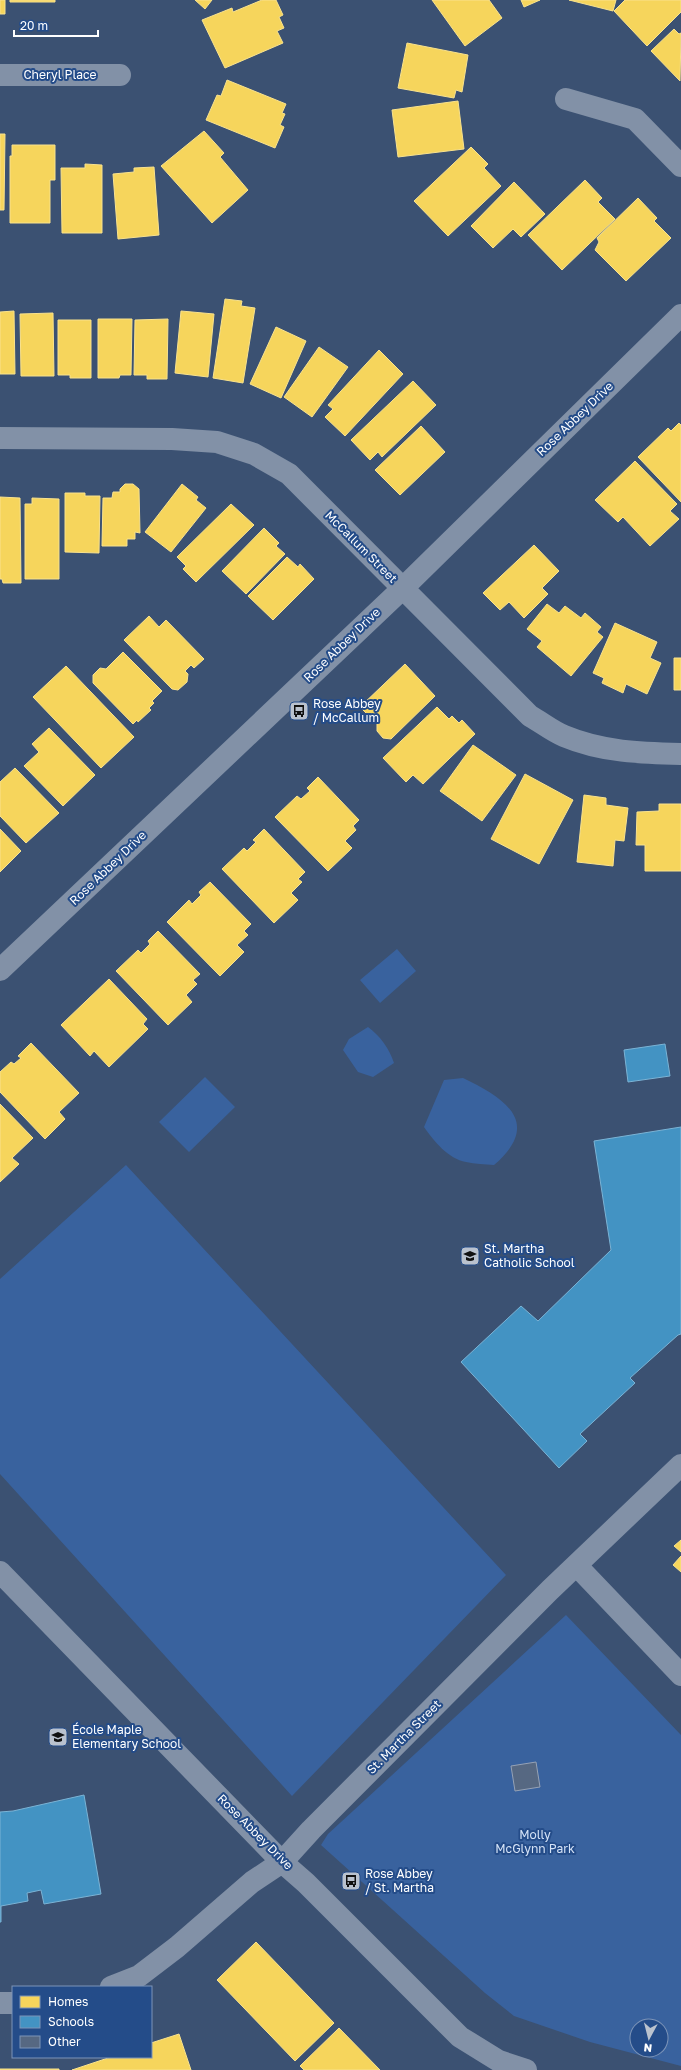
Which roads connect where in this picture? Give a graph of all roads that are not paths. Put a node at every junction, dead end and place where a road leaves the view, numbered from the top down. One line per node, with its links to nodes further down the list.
1 (120, 74): 2 (street, Cheryl Place)
2 (0, 75)
3 (566, 99): 4 (street)
4 (681, 166)
5 (681, 315): 7 (street, Rose Abbey Drive)
6 (0, 438): 7 (street, McCallum Street)
7 (402, 588): 8 (street, McCallum Street); 9 (street, Rose Abbey Drive)
8 (681, 754)
9 (0, 970)
10 (681, 1465): 11 (street, St. Martha Street)
11 (577, 1566): 13 (street); 14 (street, St. Martha Street)
12 (0, 1572): 14 (street, Rose Abbey Drive)
13 (681, 1675)
14 (282, 1862): 15 (street, St. Martha Street); 18 (street, Rose Abbey Drive)
15 (114, 1986)
16 (0, 2003): 17 (street)
17 (12, 2003)
18 (526, 2070)

